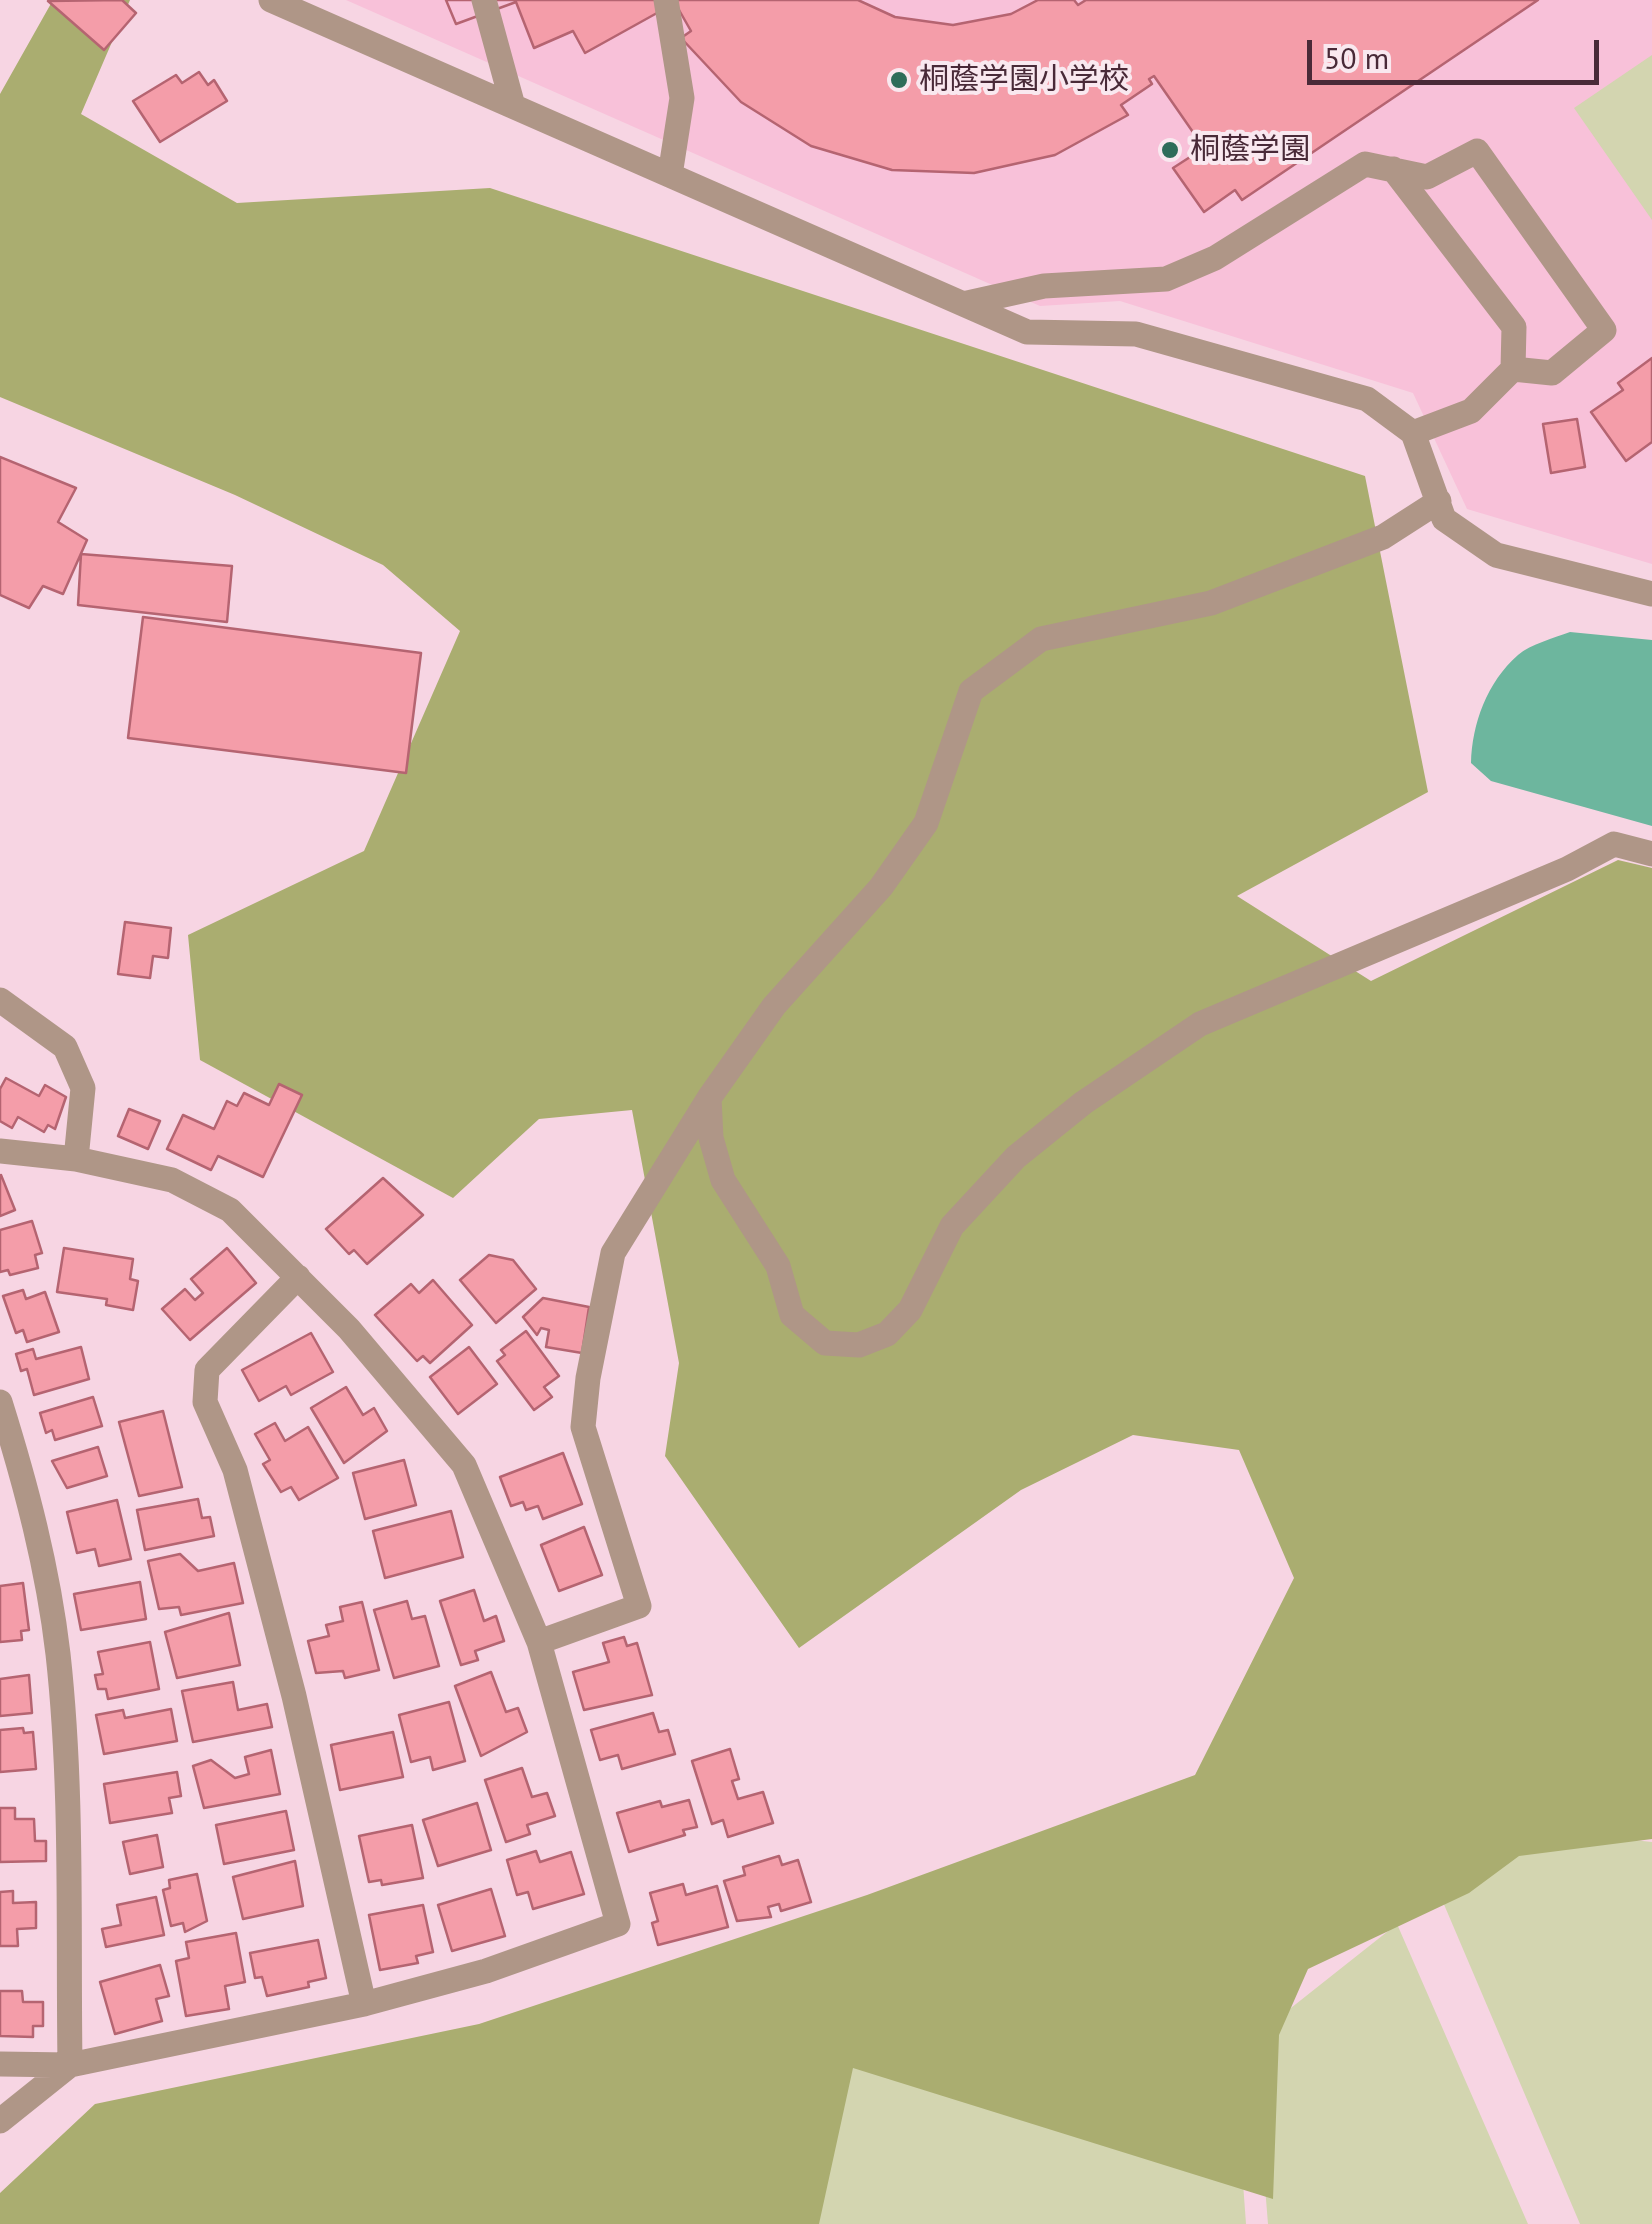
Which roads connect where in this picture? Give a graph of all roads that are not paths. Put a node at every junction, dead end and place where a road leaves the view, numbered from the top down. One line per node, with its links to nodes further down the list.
1 (270, 0): 4 (street)
2 (484, 0): 5 (street)
3 (666, 0): 7 (street)
4 (302, 6): 5 (street)
5 (513, 106): 7 (street)
6 (1392, 170): 8 (street); 9 (street); 9 (street)
7 (670, 175): 8 (street)
8 (963, 304): 10 (street)
9 (1513, 369): 10 (street)
10 (1413, 433): 11 (street)
11 (1440, 501): 12 (street); 15 (street)
12 (1652, 594)
13 (1652, 854): 15 (street)
14 (0, 1000): 17 (street)
15 (709, 1098): 20 (street)
16 (0, 1151): 17 (street)
17 (76, 1159): 18 (street)
18 (298, 1277): 20 (street); 21 (street)
19 (0, 1402): 23 (street)
20 (538, 1642): 21 (street)
21 (364, 2004): 23 (street)
22 (0, 2064): 23 (street)
23 (70, 2065): 24 (street)
24 (0, 2120)

